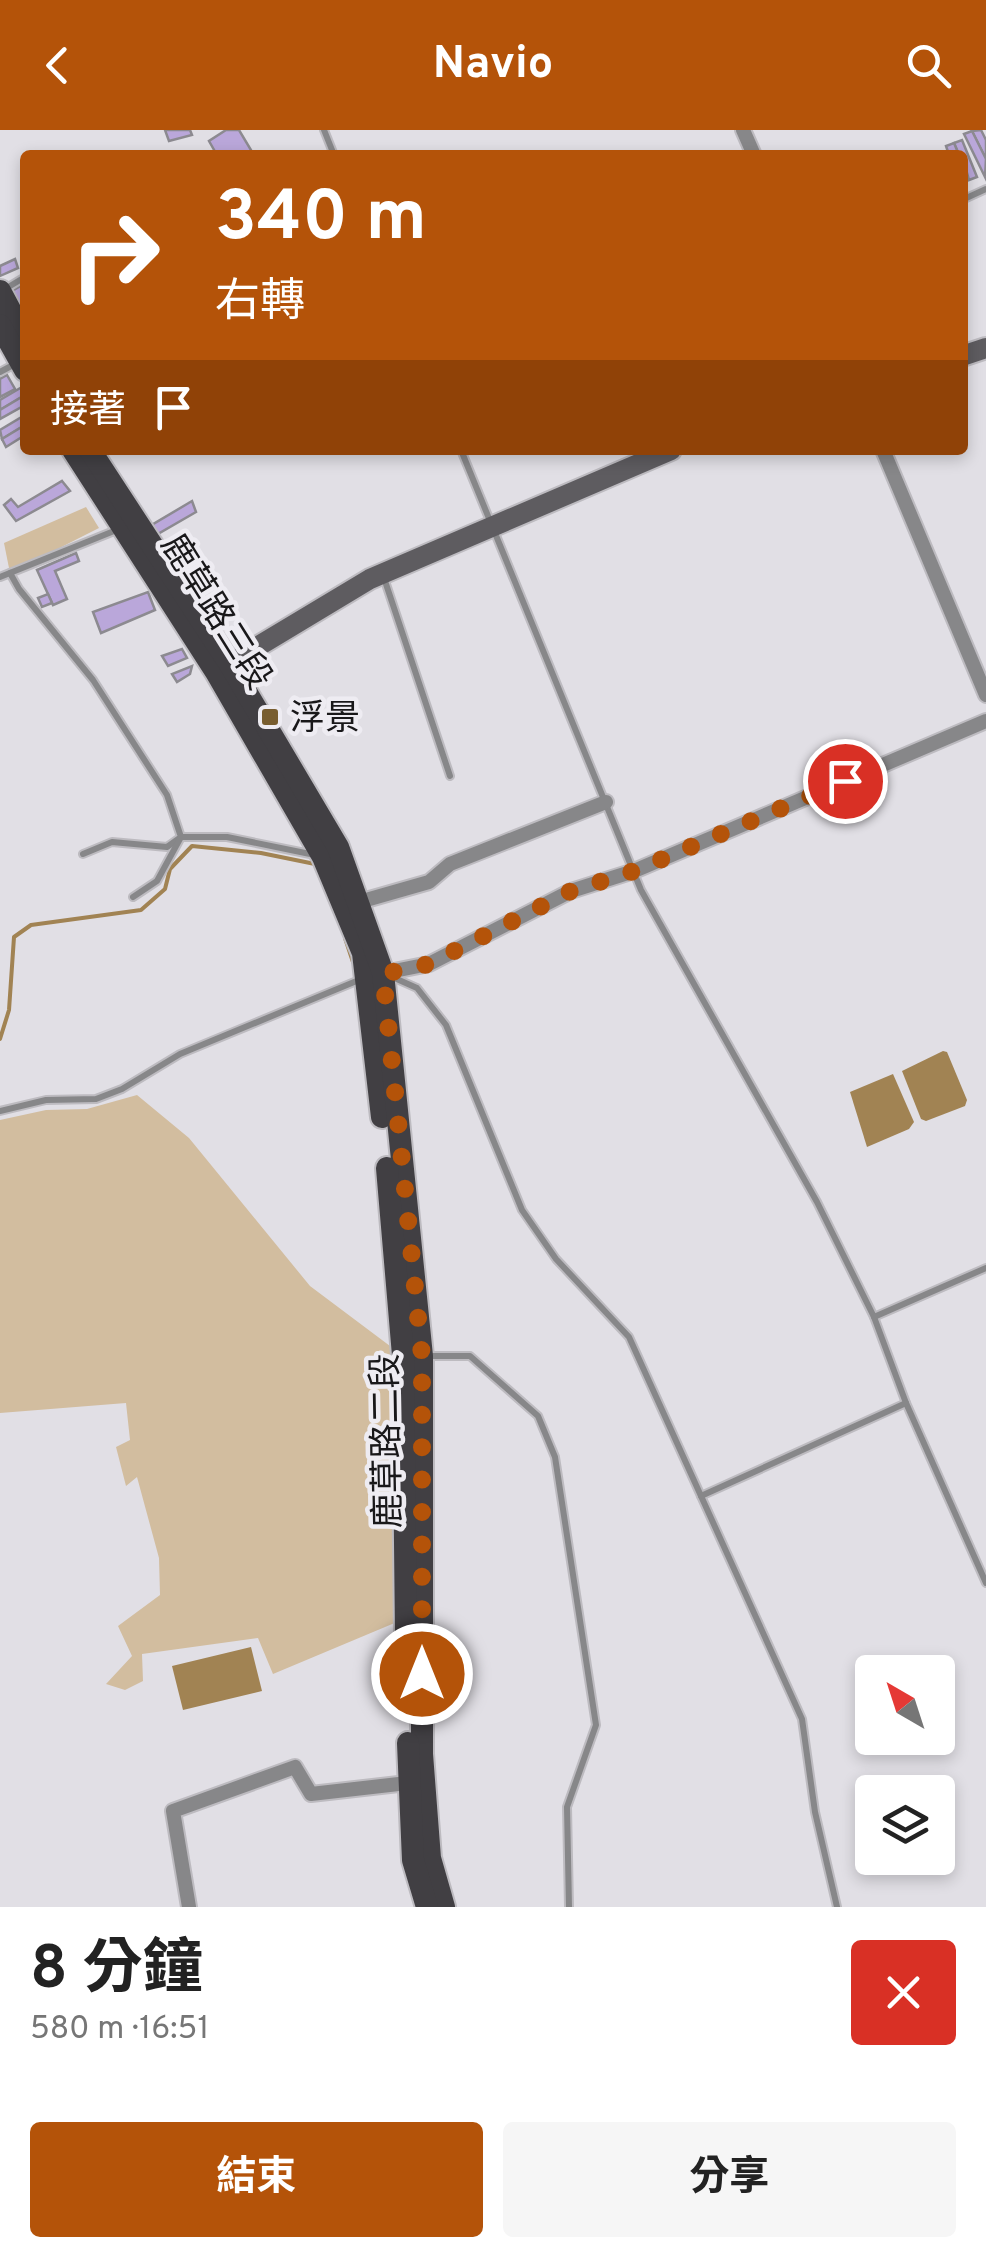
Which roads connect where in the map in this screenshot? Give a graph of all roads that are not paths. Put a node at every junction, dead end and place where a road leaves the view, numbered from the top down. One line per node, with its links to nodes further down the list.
1 (0, 291): 3 (main road)
2 (0, 325): 4 (main road)
3 (20, 329)
4 (17, 365)
5 (77, 455): 10 (main road, 鹿草路三段)
6 (93, 455): 10 (main road, 鹿草路三段)
7 (463, 455): 11 (lane)
8 (660, 455): 11 (street)
9 (884, 455): 16 (street)
10 (131, 524): 12 (lane); 15 (main road, 鹿草路三段)
11 (493, 526): 13 (street); 19 (lane)
12 (10, 573): 14 (lane); 20 (lane)
13 (382, 574): 15 (street); 18 (lane)
14 (0, 577)
15 (222, 668): 21 (main road, 鹿草路三段)
16 (986, 695)
17 (986, 721): 23 (street)
18 (450, 776)
19 (606, 802): 23 (lane); 25 (street)
20 (181, 837): 21 (lane); 22 (lane); 24 (lane)
21 (330, 852): 25 (main road, 鹿草路三段); 26 (main road, 鹿草路三段)
22 (83, 854)
23 (634, 871): 26 (street); 29 (lane)
24 (133, 898)
25 (359, 902): 26 (main road, 鹿草路三段)
26 (374, 976): 27 (lane); 30 (main road, 鹿草路二段); 32 (lane); 34 (main road, 鹿草路二段)
27 (0, 1111)
28 (986, 1268): 29 (lane)
29 (874, 1317): 31 (lane)
30 (422, 1356): 34 (main road, 鹿草路二段); 38 (lane)
31 (906, 1403): 32 (lane); 33 (lane)
32 (701, 1496): 39 (lane)
33 (986, 1583)
34 (417, 1782): 35 (street); 36 (main road, 鹿草路二段); 37 (main road, 鹿草路二段)
35 (189, 1907)
36 (427, 1907)
37 (444, 1907)
38 (569, 1907)
39 (837, 1907)

